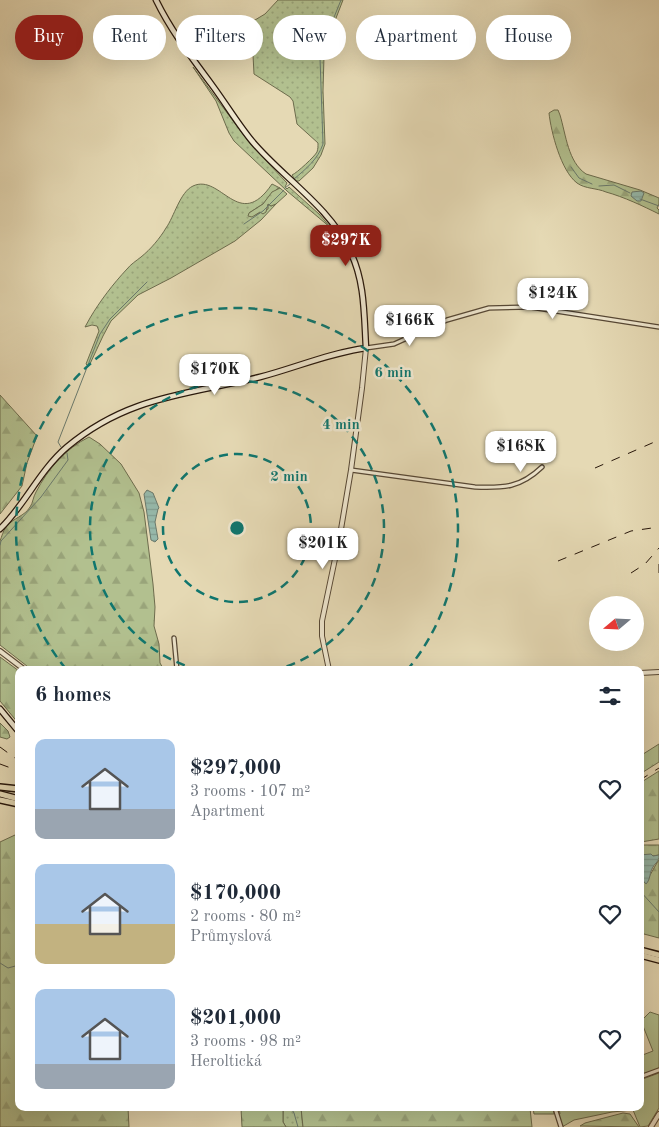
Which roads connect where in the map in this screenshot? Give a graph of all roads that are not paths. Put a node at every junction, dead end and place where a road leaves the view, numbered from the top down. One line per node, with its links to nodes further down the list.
1 (156, 0): 3 (main road)
2 (659, 326): 3 (street)
3 (366, 348): 5 (street); 6 (main road)
4 (542, 467): 5 (street)
5 (351, 470): 11 (street)
6 (0, 529)
7 (174, 638): 10 (street)
8 (0, 651): 9 (street)
9 (20, 666)
10 (177, 666)
11 (328, 666)
12 (659, 672): 13 (street)
13 (644, 673)
14 (0, 709): 15 (main road)
15 (15, 727)
16 (0, 787): 17 (highway)
17 (15, 789)
18 (0, 794): 19 (highway)
19 (15, 798)
20 (0, 800): 21 (highway)
21 (15, 803)
22 (644, 950): 23 (highway)
23 (659, 953)
24 (644, 957): 25 (highway)
25 (659, 960)
26 (659, 1070): 27 (street)
27 (644, 1076)
28 (556, 1111): 30 (street)
29 (659, 1114): 31 (street)
30 (561, 1127)
31 (651, 1127)

